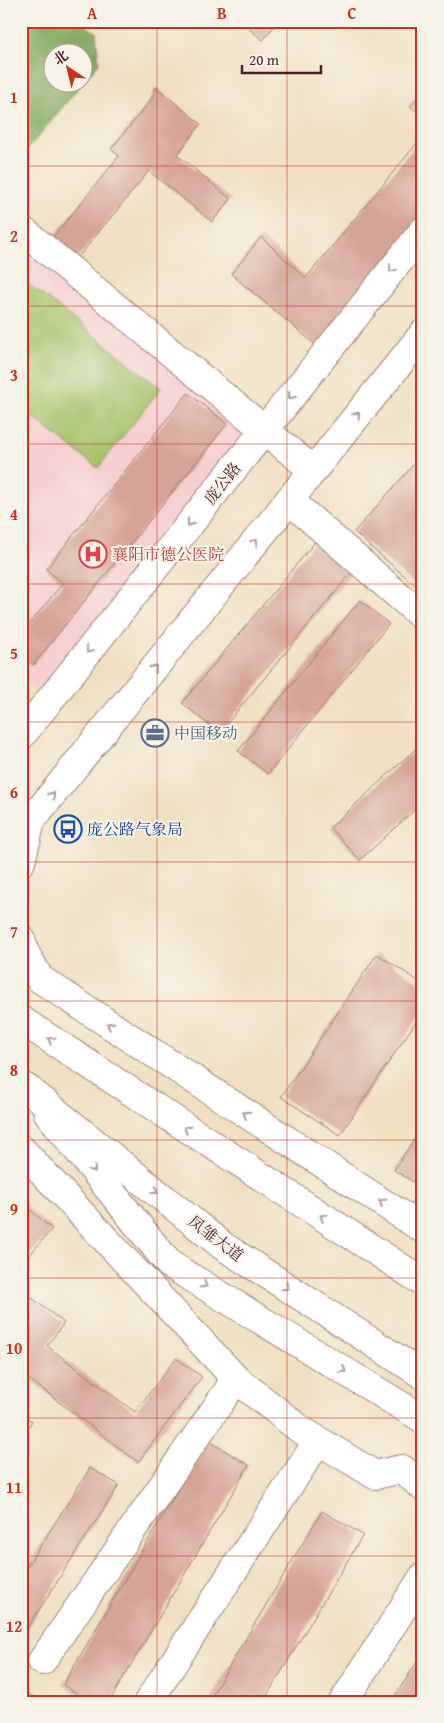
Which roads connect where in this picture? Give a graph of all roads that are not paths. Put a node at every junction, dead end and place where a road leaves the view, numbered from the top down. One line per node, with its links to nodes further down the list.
1 (21, 228): 4 (main road)
2 (423, 231): 4 (main road, 庞公路, one-way to 4)
3 (419, 345): 5 (main road, one-way to 3)
4 (264, 430): 5 (main road); 8 (main road, 庞公路, one-way to 8)
5 (313, 470): 6 (main road)
6 (289, 500): 7 (main road); 9 (main road, one-way to 6)
7 (423, 617)
8 (21, 736)
9 (26, 827): 10 (main road)
10 (21, 862)
11 (21, 939): 15 (main road, one-way to 11)
12 (21, 1020): 16 (main road, one-way to 12)
13 (25, 1087): 17 (main road, 凤雏大道, one-way to 17); 19 (main road, one-way to 19)
14 (22, 1153): 18 (main road)
15 (423, 1229)
16 (423, 1282)
17 (423, 1375)
18 (236, 1379): 20 (main road); 23 (main road)
19 (423, 1419)
20 (318, 1441): 21 (main road); 24 (main road)
21 (423, 1487)
22 (423, 1577): 25 (main road)
23 (42, 1661)
24 (148, 1702)
25 (343, 1702)

